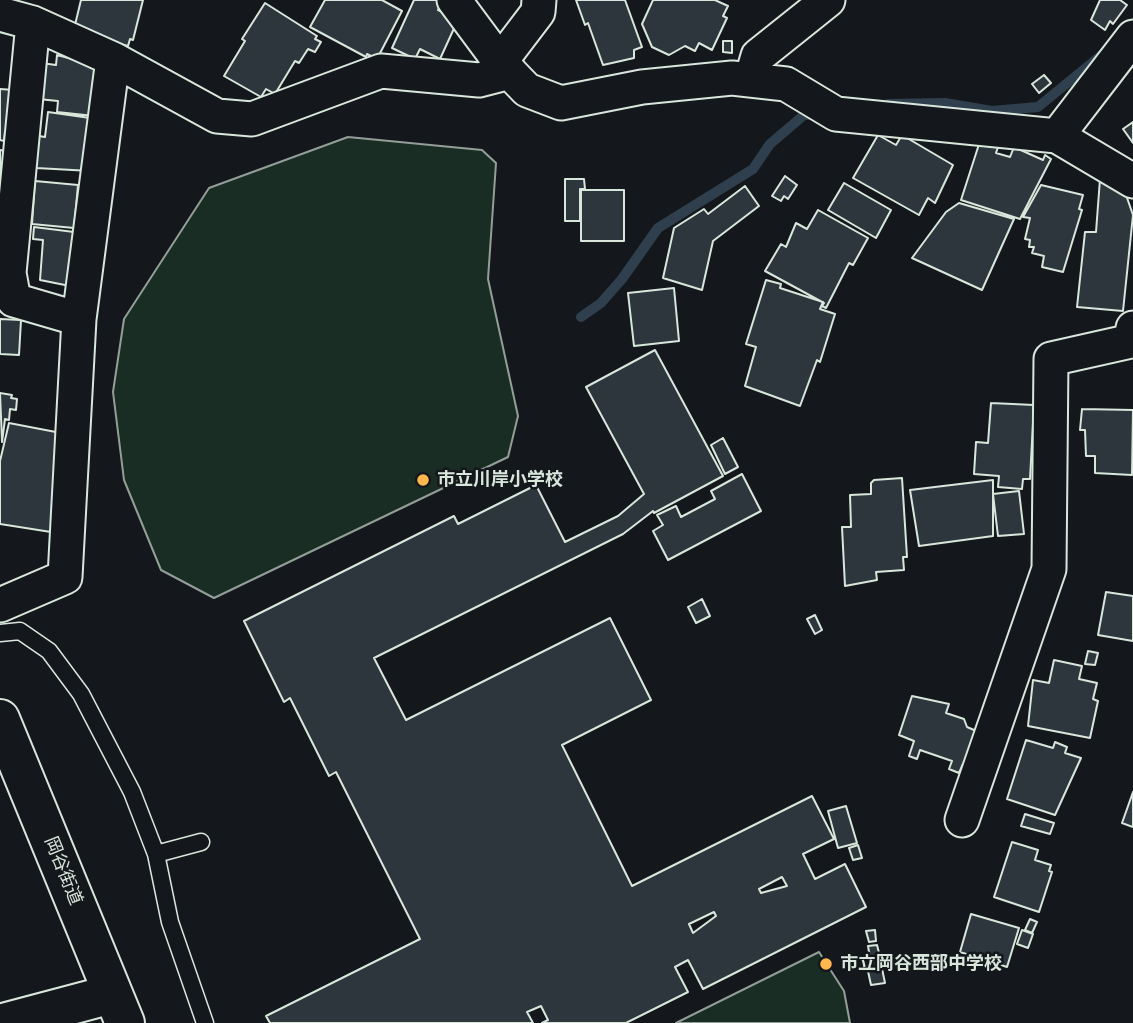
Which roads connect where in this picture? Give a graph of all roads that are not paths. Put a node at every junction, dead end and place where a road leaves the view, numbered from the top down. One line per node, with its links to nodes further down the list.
1 (454, 0): 8 (street)
2 (539, 0): 8 (street)
3 (828, 0): 9 (street)
4 (0, 14): 5 (street)
5 (33, 23): 7 (street); 12 (street)
6 (1133, 37): 10 (street)
7 (113, 58): 8 (street); 12 (street)
8 (505, 67): 9 (street)
9 (751, 80): 10 (street)
10 (1057, 136): 11 (street)
11 (1133, 181)
12 (79, 319): 14 (street)
13 (1133, 328): 17 (street)
14 (0, 605)
15 (0, 633): 19 (lane)
16 (0, 719): 20 (main road, 岡谷街道)
17 (962, 820)
18 (201, 842): 19 (lane)
19 (156, 854): 22 (lane)
20 (119, 1008): 21 (main road)
21 (3, 1023)
22 (205, 1023)

